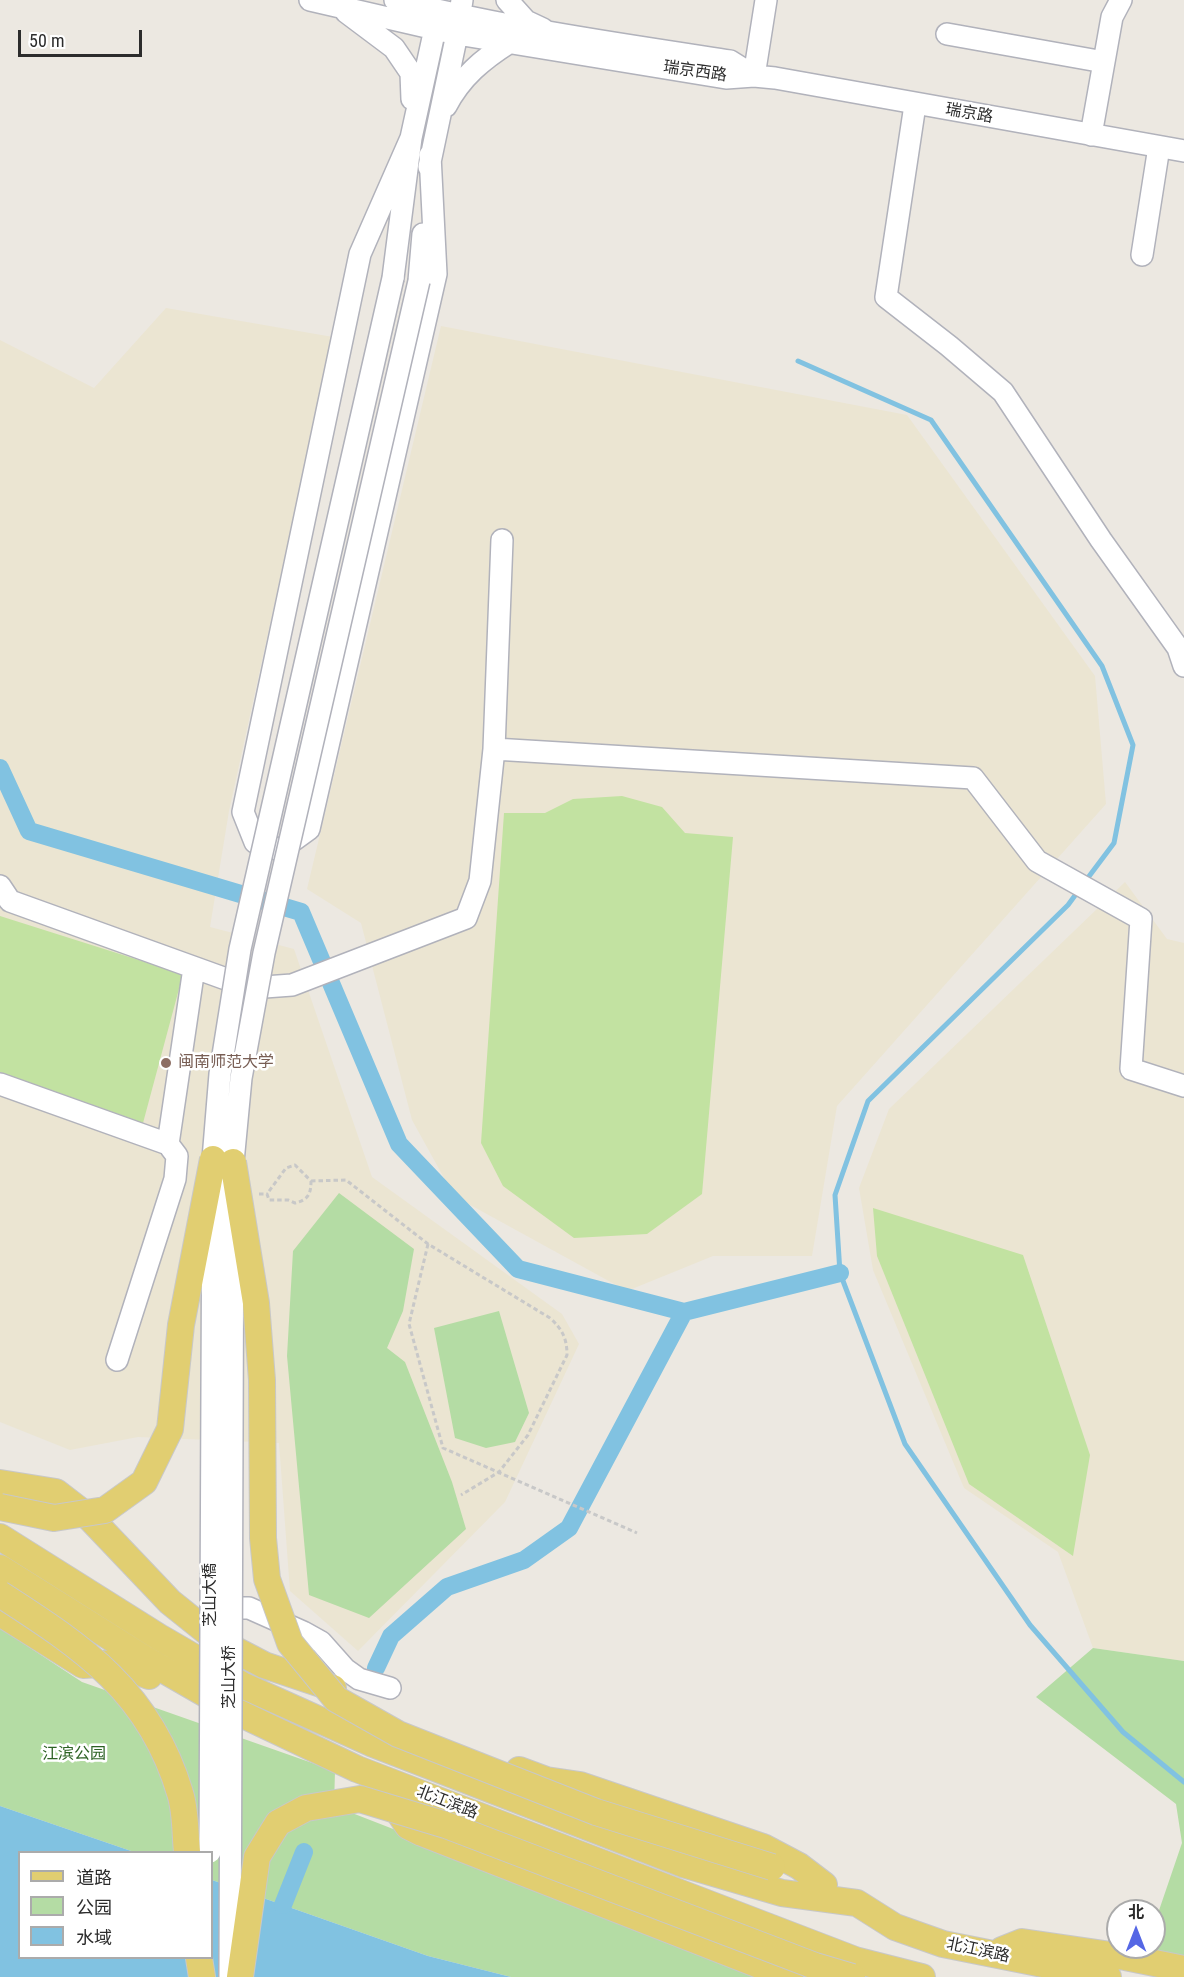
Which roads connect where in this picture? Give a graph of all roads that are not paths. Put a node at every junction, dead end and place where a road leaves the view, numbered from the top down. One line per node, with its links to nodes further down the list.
1 (310, 0): 6 (street, 瑞京西路)
2 (395, 0): 7 (street, 瑞京西路)
3 (507, 0): 9 (street)
4 (766, 0): 12 (street)
5 (1118, 1): 11 (street)
6 (338, 6): 7 (street, 瑞京西路); 15 (street)
7 (449, 15): 9 (street, 瑞京西路); 10 (street, 瑞京西路); 14 (street); 15 (street)
8 (947, 34): 11 (street)
9 (557, 35): 12 (street, 瑞京西路)
10 (510, 42): 12 (street, 瑞京西路); 14 (street)
11 (1104, 62): 16 (street)
12 (754, 76): 13 (street, 瑞京路)
13 (915, 105): 16 (street, 瑞京路); 22 (street)
14 (436, 125): 19 (street)
15 (412, 131): 19 (street); 29 (street, bridge)
16 (1091, 135): 17 (street, 瑞京路)
17 (1159, 147): 18 (street, 瑞京路); 20 (street)
18 (1184, 151)
19 (430, 155): 29 (street, bridge)
20 (1142, 255)
21 (502, 540): 23 (street)
22 (1184, 666)
23 (494, 749): 25 (street); 27 (street)
24 (0, 886): 25 (street)
25 (194, 968): 28 (street)
26 (0, 1084): 28 (street)
27 (1184, 1086)
28 (168, 1144): 30 (street)
29 (223, 1160): 31 (street, bridge); 33 (main road, bridge); 42 (main road, 北江滨路, bridge)
30 (117, 1360)
31 (220, 1376): 41 (street, 芝山大橋, bridge); 50 (street, 芝山大桥, bridge)
32 (0, 1483): 38 (main road)
33 (0, 1507)
34 (0, 1537): 43 (main road, 北江滨路)
35 (0, 1568): 54 (main road, 北江滨路)
36 (0, 1594): 40 (main road, bridge)
37 (0, 1612): 52 (main road)
38 (181, 1612): 39 (street); 42 (main road)
39 (390, 1688)
40 (187, 1851)
41 (210, 1851)
42 (824, 1885): 43 (main road, 北江滨路)
43 (857, 1903): 44 (main road, 北江滨路)
44 (991, 1954): 47 (main road); 55 (main road, 北江滨路)
45 (199, 1959): 48 (main road)
46 (210, 1959): 49 (street)
47 (1184, 1969)
48 (202, 1977)
49 (210, 1977)
50 (230, 1977)
51 (240, 1977): 53 (main road, bridge)
52 (790, 1977)
53 (852, 1977)
54 (922, 1977)
55 (1108, 1977)

